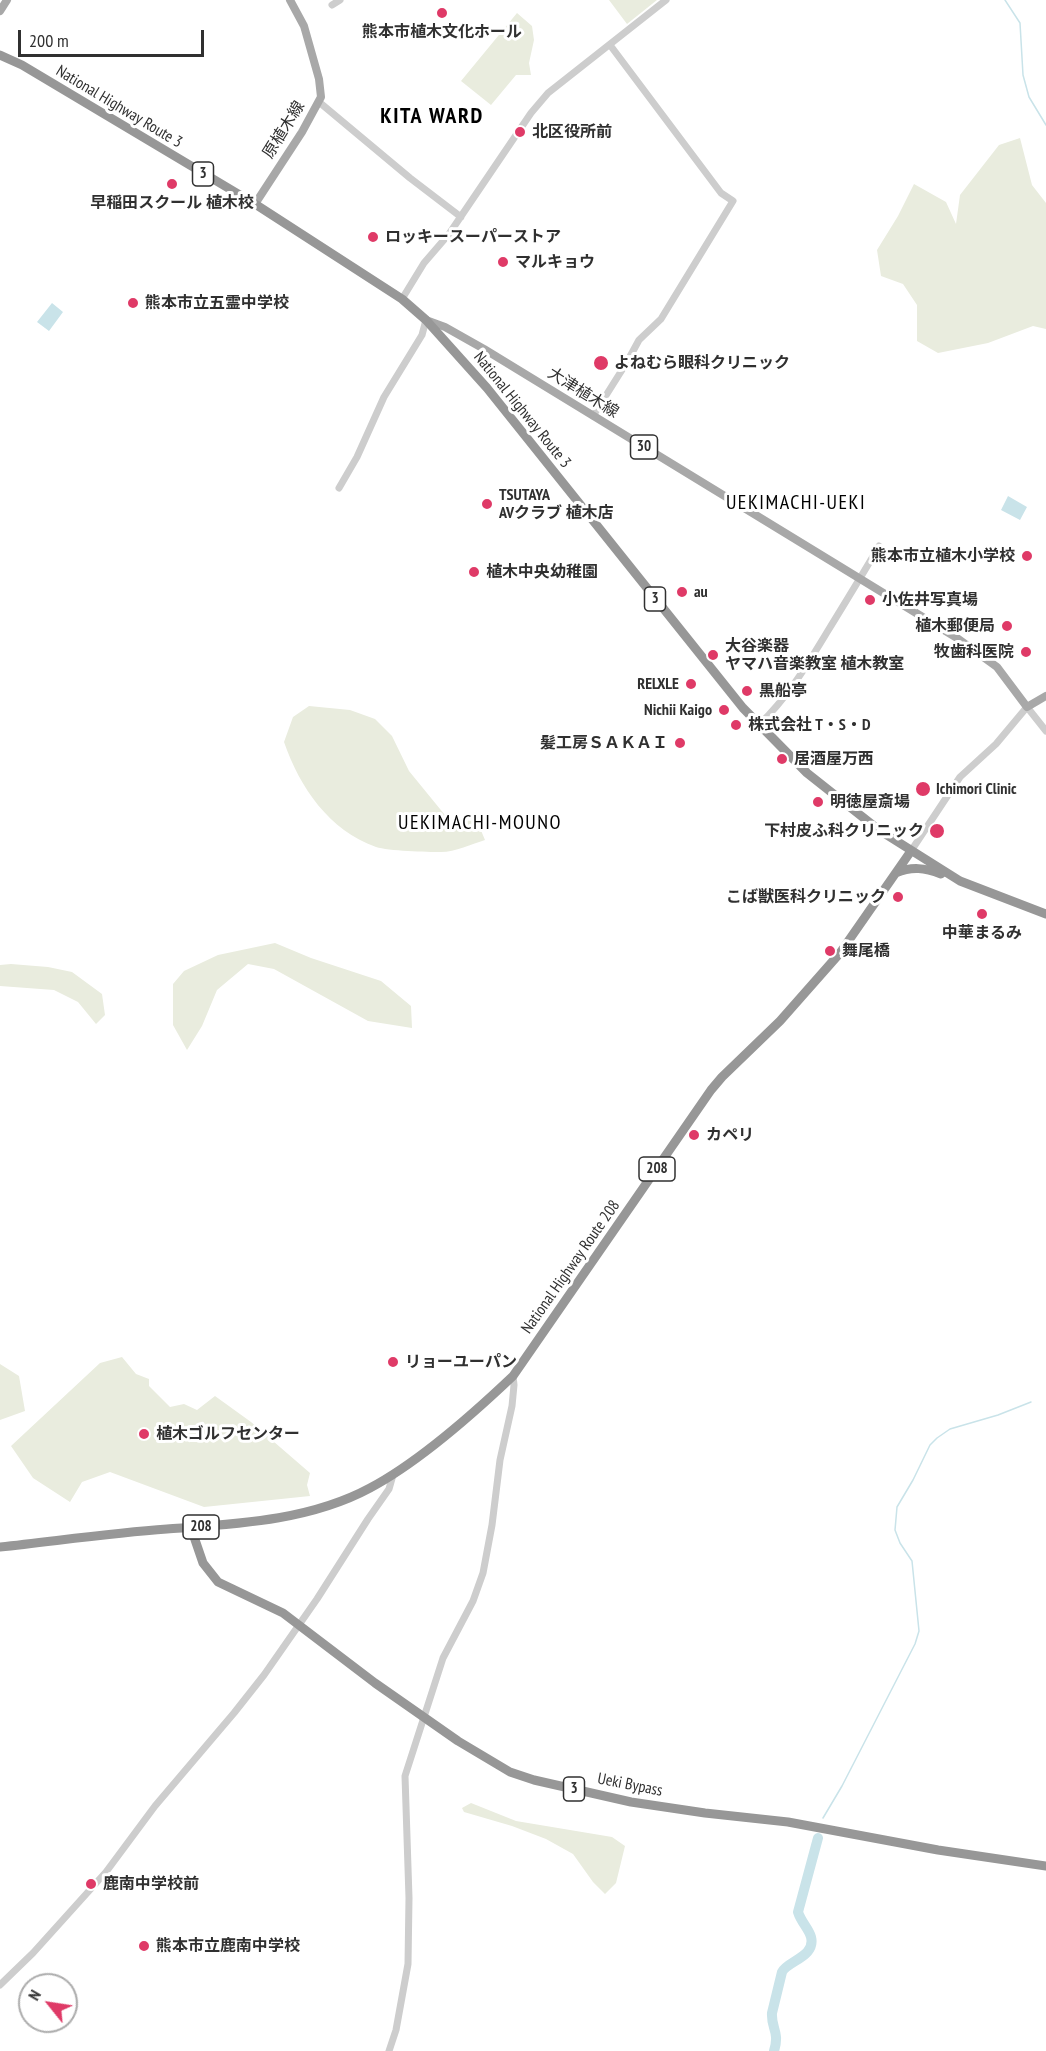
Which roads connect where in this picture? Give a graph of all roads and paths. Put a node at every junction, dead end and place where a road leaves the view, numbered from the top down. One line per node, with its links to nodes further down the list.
1 (6, 0): 6 (main road)
2 (290, 0): 9 (main road, 原植木線)
3 (340, 0): 5 (street)
4 (666, 0): 7 (street)
5 (332, 5)
6 (0, 11)
7 (609, 45): 11 (street); 14 (street)
8 (0, 55): 10 (highway, National Highway Route 3 / 3)
9 (319, 102): 10 (main road, 原植木線); 11 (street)
10 (255, 204): 12 (highway, National Highway Route 3 / 3)
11 (461, 217): 12 (street)
12 (402, 299): 13 (highway, National Highway Route 3 / 3)
13 (426, 320): 14 (main road, 大津植木線 / 30); 15 (street); 20 (highway, National Highway Route 3 / 3)
14 (593, 416): 17 (main road, 大津植木線 / 30)
15 (339, 488)
16 (879, 546): 17 (street)
17 (861, 579): 19 (main road, 大津植木線 / 30); 20 (street)
18 (1046, 696): 19 (main road)
19 (1027, 707): 21 (street); 22 (street)
20 (759, 725): 22 (highway, National Highway Route 3 / 3)
21 (1046, 731)
22 (910, 851): 23 (highway, National Highway Route 208 / 208); 24 (highway, National Highway Route 3 / 3)
23 (895, 874): 24 (highway); 26 (highway, National Highway Route 208 / 208)
24 (960, 881): 25 (highway, National Highway Route 3 / 3)
25 (1046, 914)
26 (513, 1376): 27 (highway, National Highway Route 208 / 208); 31 (street)
27 (393, 1475): 28 (highway, National Highway Route 208 / 208); 30 (street)
28 (191, 1528): 29 (highway, National Highway Route 208 / 208); 30 (highway, Ueki Bypass / 3)
29 (0, 1547)
30 (300, 1624): 31 (highway, Ueki Bypass / 3); 33 (street)
31 (424, 1717): 32 (highway, Ueki Bypass / 3); 34 (street)
32 (1046, 1866)
33 (0, 1985)
34 (389, 2051)

